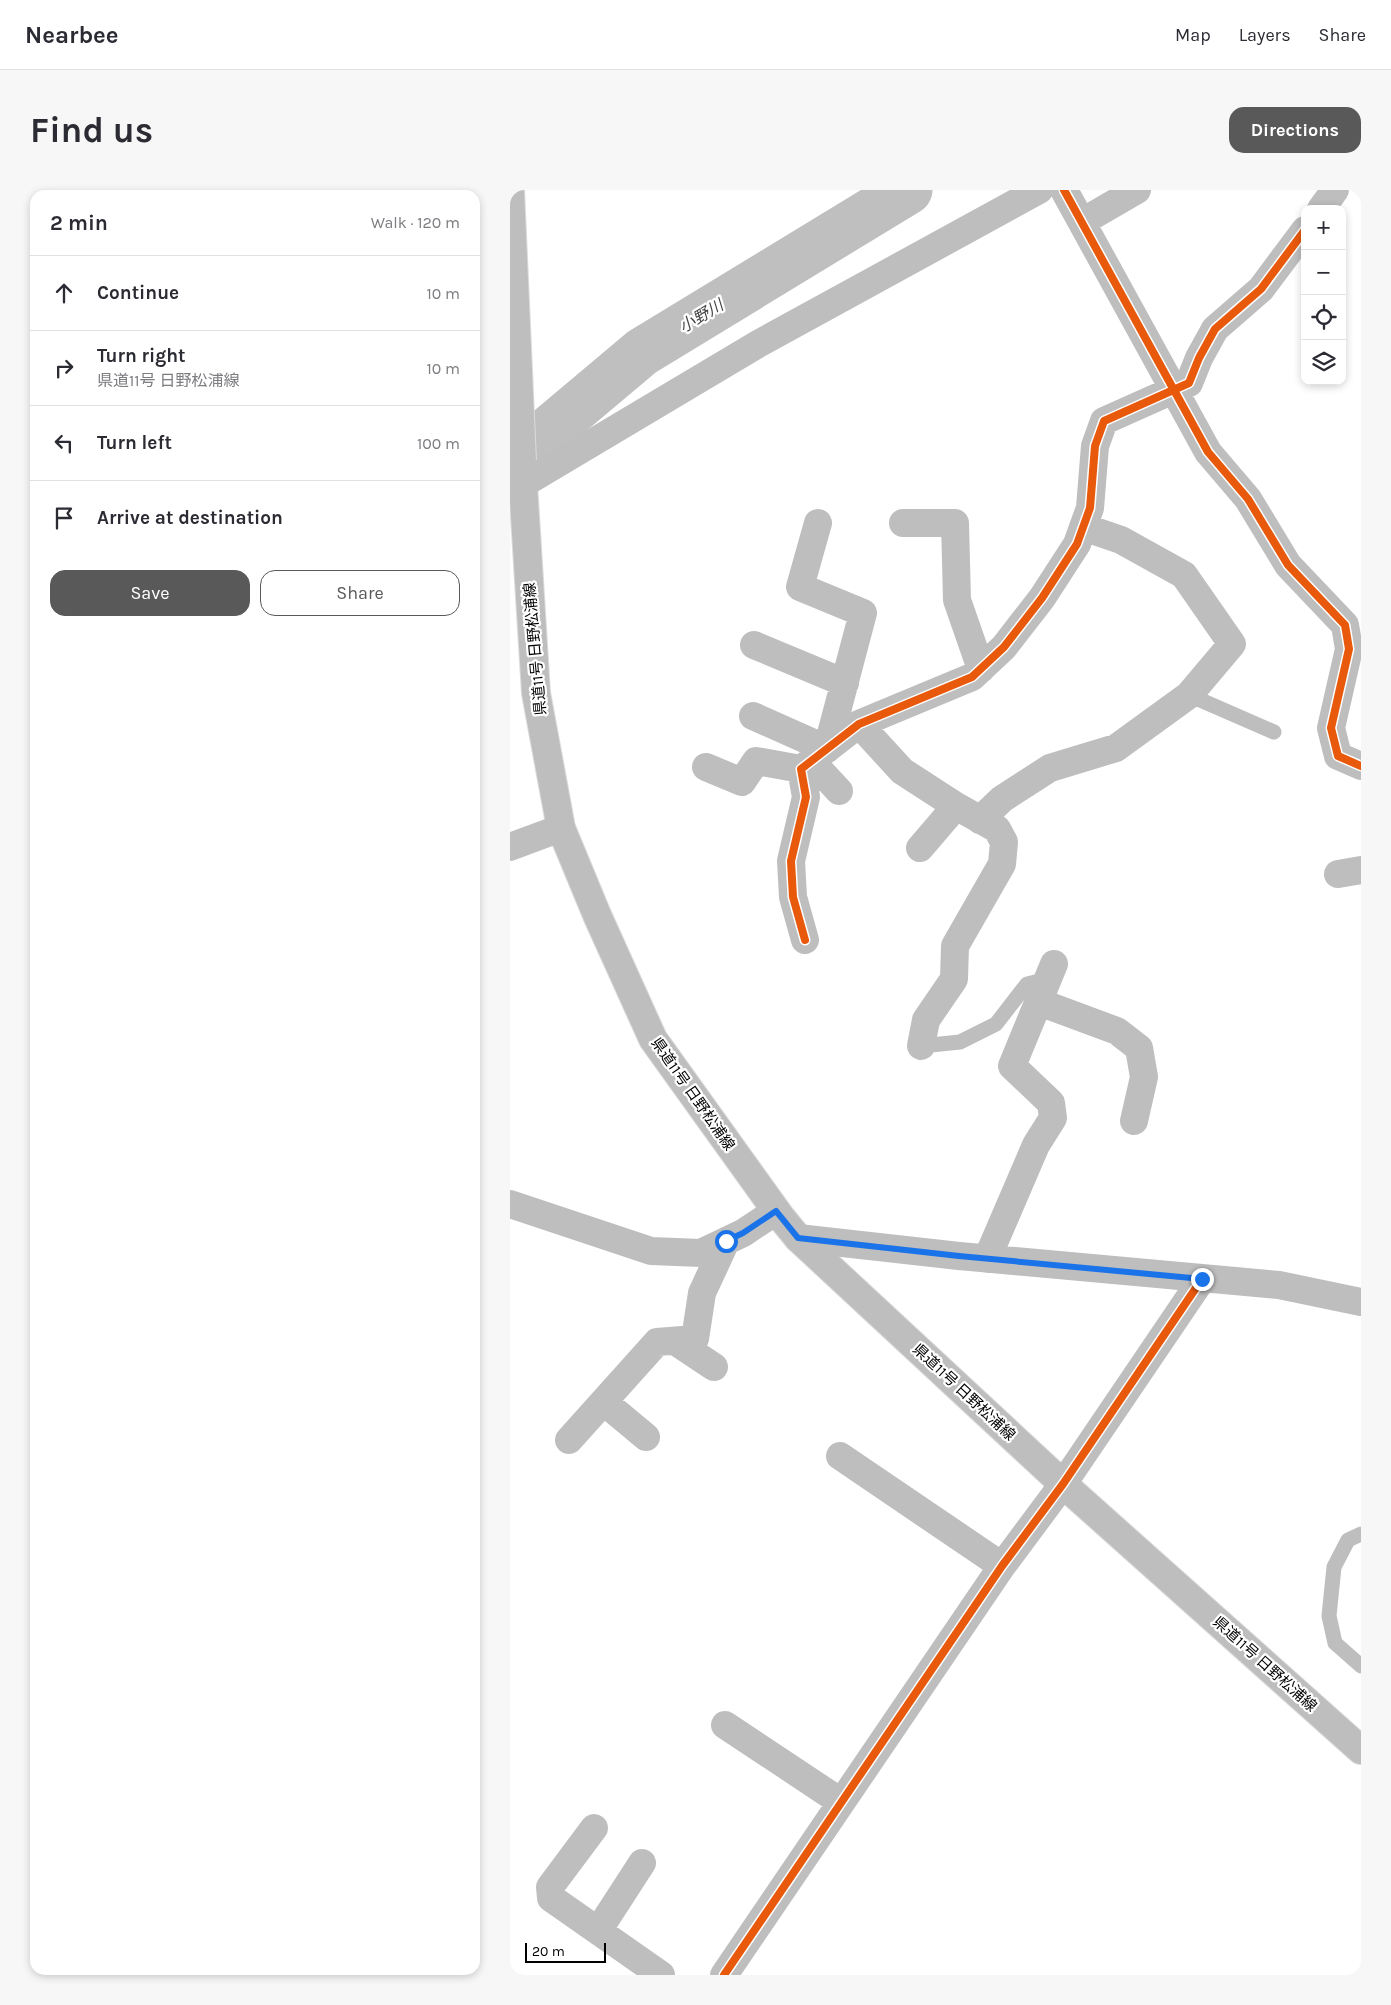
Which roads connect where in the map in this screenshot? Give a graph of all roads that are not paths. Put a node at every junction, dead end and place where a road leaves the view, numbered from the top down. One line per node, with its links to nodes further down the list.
1 (510, 190): 8 (street, 県道11号 日野松浦線)
2 (1039, 190): 11 (street)
3 (1064, 190): 7 (street)
4 (1137, 190): 7 (street)
5 (1335, 190): 6 (street)
6 (1324, 205)
7 (1082, 222): 10 (street)
8 (511, 232): 11 (street, 県道11号 日野松浦線)
9 (1301, 235): 10 (street)
10 (1173, 388): 14 (street); 23 (street)
11 (523, 484): 28 (street, 県道11号 日野松浦線)
12 (818, 523): 17 (street)
13 (903, 523): 16 (street)
14 (1083, 527): 16 (street); 18 (street)
15 (754, 645): 17 (street)
16 (981, 668): 20 (street)
17 (844, 684): 22 (street)
18 (1189, 695): 21 (lane); 27 (street)
19 (753, 716): 22 (street)
20 (859, 724): 22 (street); 26 (street)
21 (1274, 732)
22 (813, 759): 24 (street); 25 (street); 31 (street)
23 (1361, 766)
24 (706, 767)
25 (839, 791)
26 (956, 806): 27 (street); 30 (street)
27 (980, 820): 33 (street)
28 (561, 828): 29 (street); 36 (street, 県道11号 日野松浦線)
29 (510, 847)
30 (920, 848)
31 (805, 940)
32 (1047, 982): 33 (lane); 34 (street); 39 (street)
33 (921, 1046)
34 (1134, 1121)
35 (513, 1209): 38 (street)
36 (776, 1211): 37 (street, 県道11号 日野松浦線); 38 (street)
37 (798, 1238): 39 (street); 48 (street, 県道11号 日野松浦線)
38 (726, 1241): 42 (street)
39 (987, 1259): 40 (street)
40 (1202, 1279): 41 (street); 48 (street)
41 (1361, 1302)
42 (675, 1341): 43 (street); 44 (street)
43 (714, 1366)
44 (604, 1402): 45 (street); 46 (street)
45 (646, 1437)
46 (569, 1440)
47 (840, 1456): 50 (street)
48 (1062, 1484): 50 (street); 53 (street, 県道11号 日野松浦線)
49 (1361, 1534): 51 (lane)
50 (1002, 1566): 54 (street)
51 (1361, 1666)
52 (725, 1725): 54 (street)
53 (1361, 1750)
54 (842, 1802): 59 (street)
55 (594, 1828): 57 (street)
56 (642, 1863): 57 (street)
57 (598, 1931): 58 (street)
58 (661, 1975)
59 (724, 1975)

